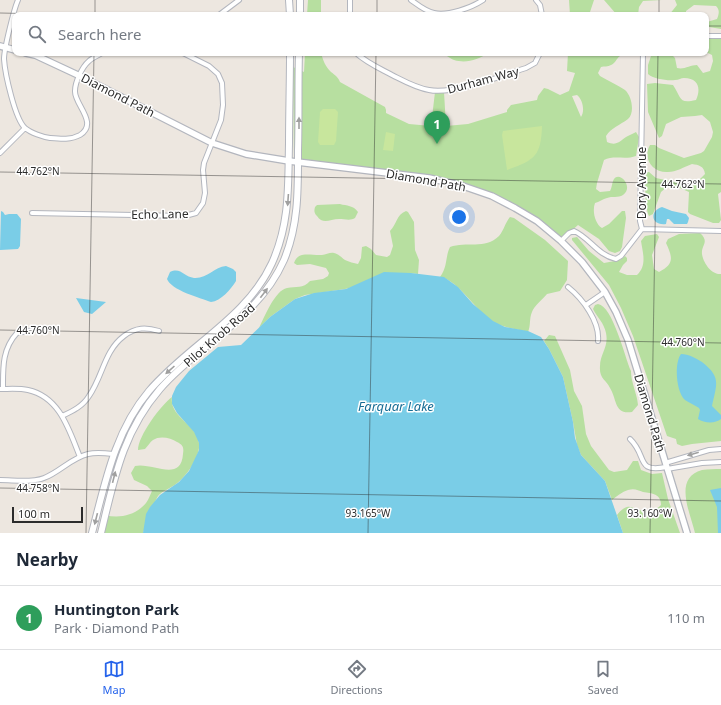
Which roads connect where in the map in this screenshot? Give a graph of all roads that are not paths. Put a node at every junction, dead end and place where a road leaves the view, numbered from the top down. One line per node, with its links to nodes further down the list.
1 (18, 0): 9 (street)
2 (239, 0): 10 (street)
3 (290, 0): 11 (main road)
4 (300, 0): 12 (main road)
5 (350, 0): 13 (street)
6 (411, 0): 14 (street)
7 (483, 0): 15 (street)
8 (536, 0): 16 (street)
9 (14, 12)
10 (223, 12)
11 (290, 12)
12 (300, 12)
13 (350, 12)
14 (432, 12)
15 (452, 12)
16 (541, 12)
17 (12, 19): 20 (street)
18 (709, 36): 19 (street)
19 (721, 36)
20 (3, 47): 30 (street)
21 (34, 56): 29 (street, Diamond Path)
22 (98, 56): 29 (street)
23 (188, 56): 31 (street, Echo Lane)
24 (290, 56): 33 (main road, Pilot Knob Road)
25 (299, 56): 34 (main road, Pilot Knob Road, one-way to 25)
26 (359, 56): 27 (street, Durham Way)
27 (538, 56)
28 (643, 56): 36 (street, Dory Avenue)
29 (80, 76): 30 (street); 31 (street, Diamond Path)
30 (25, 128): 32 (street)
31 (212, 143): 33 (street, Diamond Path); 35 (street, Echo Lane)
32 (0, 153)
33 (289, 161): 34 (street, Diamond Path); 49 (main road, Pilot Knob Road, one-way to 49)
34 (299, 162): 38 (street, Diamond Path); 50 (main road, Pilot Knob Road, one-way to 34)
35 (32, 213)
36 (642, 229): 37 (street); 38 (street, Dory Avenue)
37 (721, 231)
38 (561, 241): 40 (street, Diamond Path)
39 (568, 287): 41 (street)
40 (604, 292): 41 (street); 53 (street, Diamond Path)
41 (586, 305): 44 (street)
42 (34, 330): 45 (street)
43 (159, 331): 46 (street)
44 (598, 342)
45 (1, 389): 46 (street)
46 (62, 416): 51 (street)
47 (630, 439): 53 (street)
48 (721, 450): 53 (street, one-way to 53)
49 (113, 454): 50 (main road); 51 (street); 55 (main road, Pilot Knob Road, one-way to 55)
50 (121, 454): 56 (main road, Pilot Knob Road, one-way to 50)
51 (80, 457): 54 (street)
52 (721, 462): 53 (street)
53 (666, 466): 57 (street, Diamond Path)
54 (0, 480)
55 (92, 533)
56 (100, 533)
57 (686, 533)

